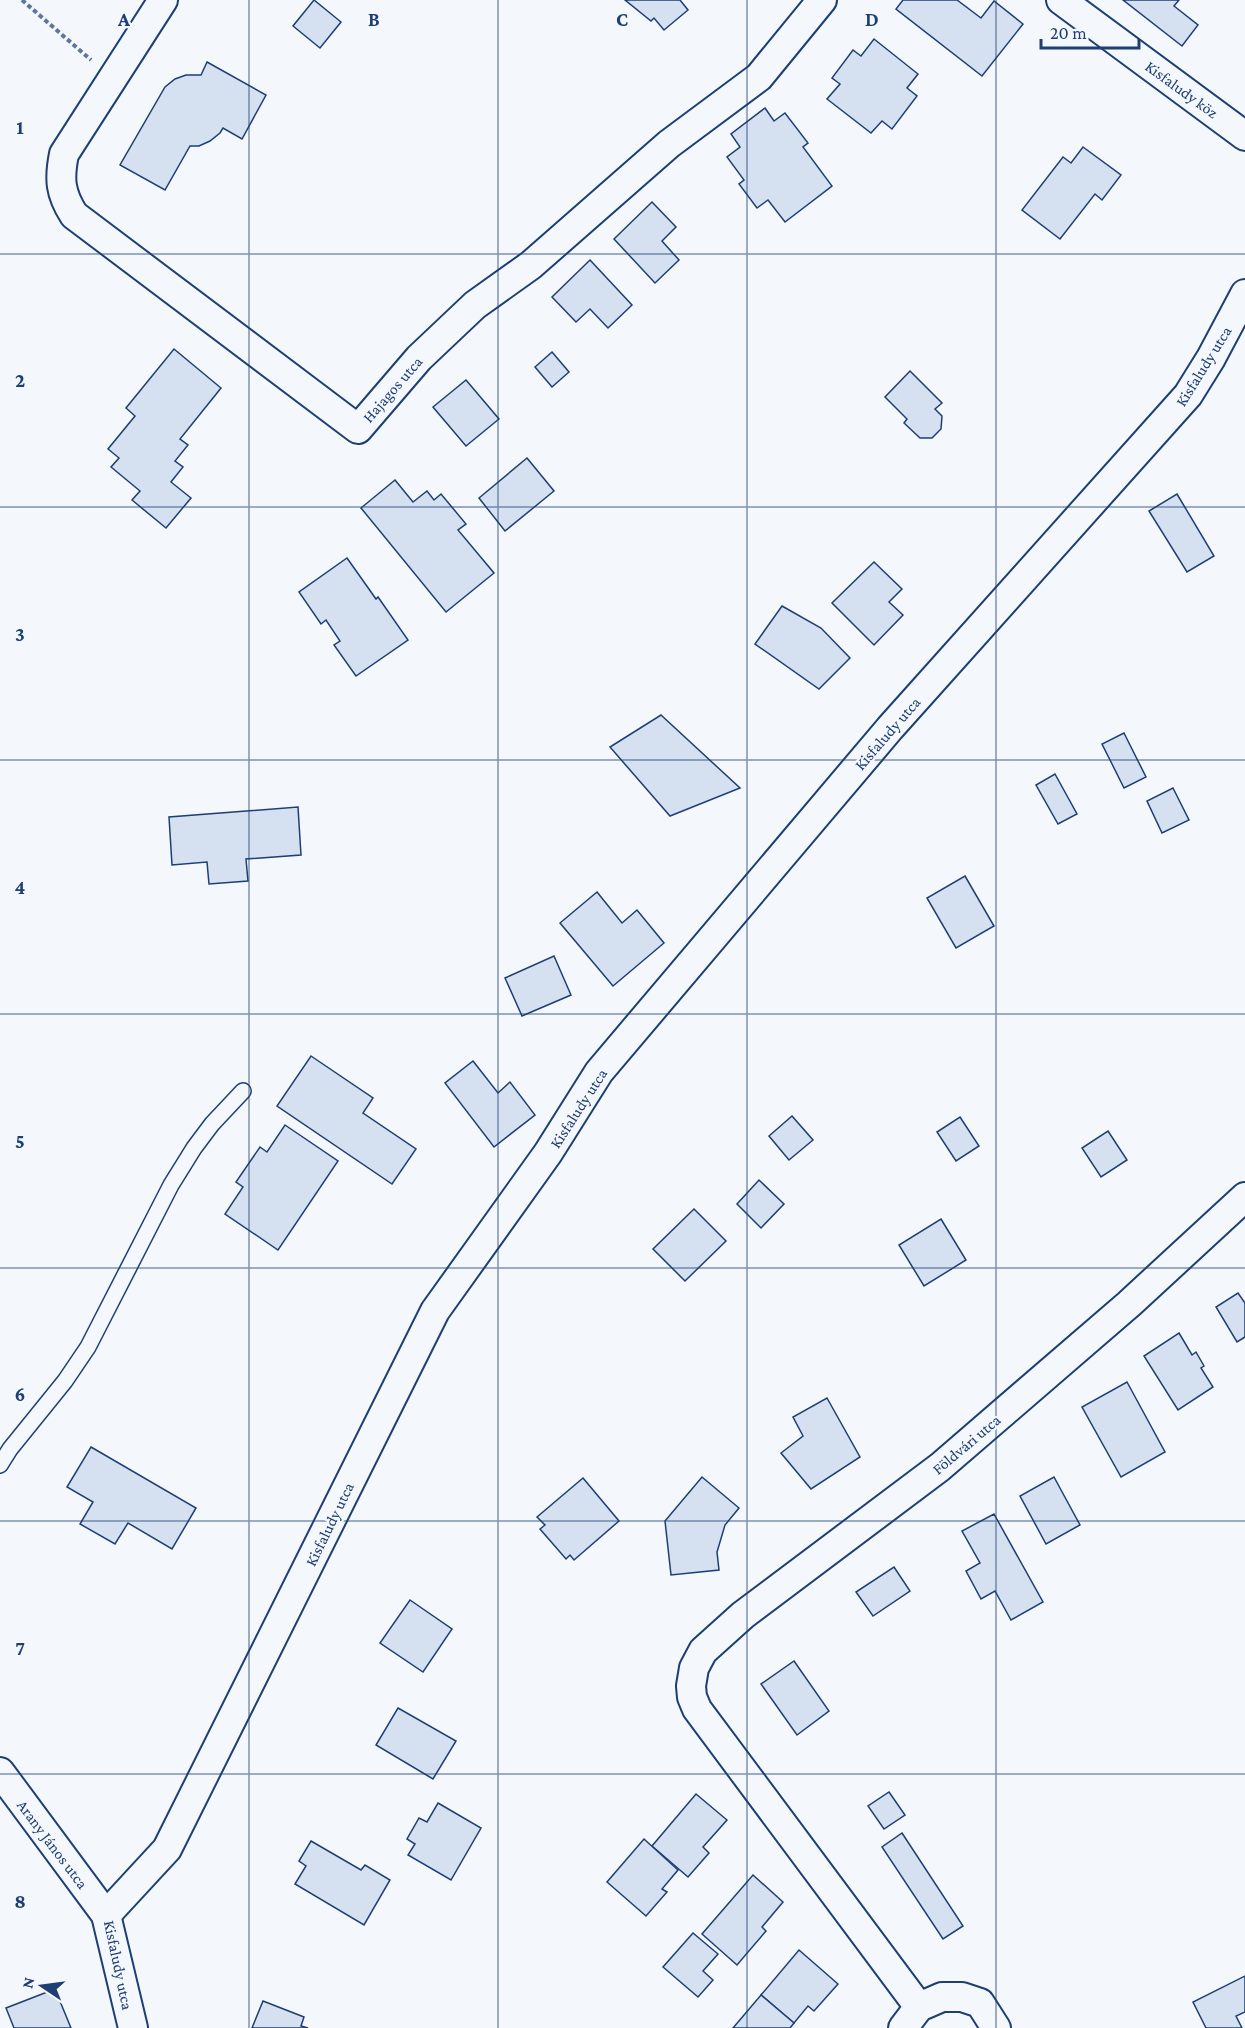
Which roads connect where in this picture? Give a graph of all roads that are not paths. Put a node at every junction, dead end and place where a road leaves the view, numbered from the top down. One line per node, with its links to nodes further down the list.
1 (163, 0): 2 (street, Hajagos utca)
2 (822, 0)
3 (1061, 0): 4 (street, Kisfaludy köz)
4 (1245, 136)
5 (1245, 294): 10 (street, Kisfaludy utca)
6 (243, 1091): 8 (lane)
7 (1245, 1197): 11 (street, Földvári utca)
8 (0, 1465)
9 (0, 1772): 10 (street, Arany János utca)
10 (106, 1916): 12 (street, Kisfaludy utca)
11 (911, 2018): 13 (street)
12 (133, 2028)
13 (996, 2028)

